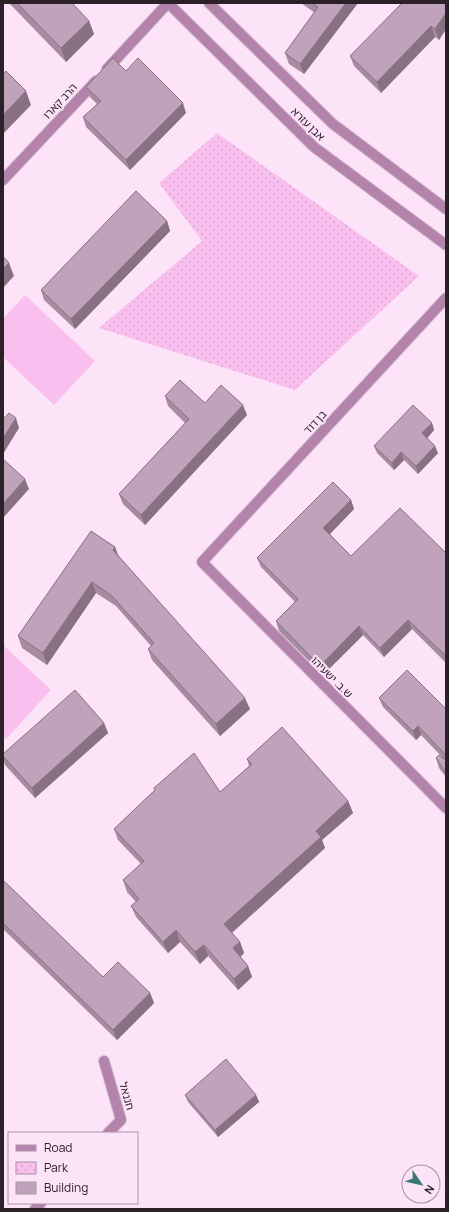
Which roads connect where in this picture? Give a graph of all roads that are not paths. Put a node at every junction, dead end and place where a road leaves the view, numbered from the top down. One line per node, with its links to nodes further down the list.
1 (168, 3): 3 (street, הרב קארו); 5 (street, אבן עזרא)
2 (209, 3): 4 (street, אבן עזרא)
3 (3, 180)
4 (446, 209)
5 (446, 245)
6 (446, 298): 7 (street, בן דוד)
7 (202, 562): 8 (street, ש.ב. ישעיהו)
8 (446, 808)
9 (104, 1062): 10 (street, חננאל)
10 (109, 1132)

